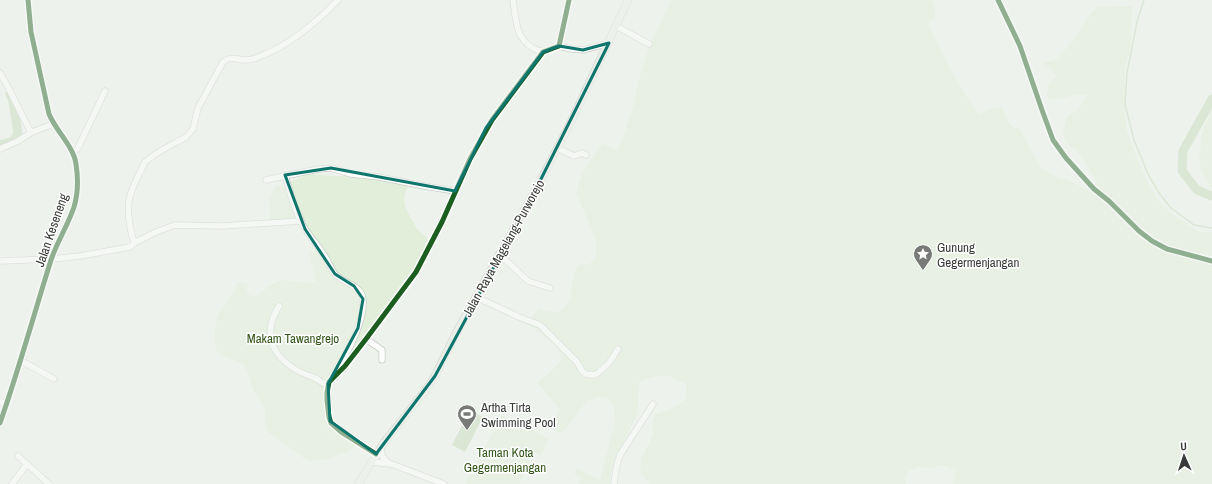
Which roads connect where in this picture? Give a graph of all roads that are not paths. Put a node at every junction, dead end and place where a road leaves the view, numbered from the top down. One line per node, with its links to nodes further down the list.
1 (28, 0): 14 (street, Jalan Keseneng)
2 (338, 0): 24 (street)
3 (513, 0): 11 (street)
4 (569, 0): 10 (street)
5 (628, 0): 7 (main road, Jalan Raya Magelang-Purworejo)
6 (998, 0): 28 (street)
7 (616, 26): 8 (main road, Jalan Raya Magelang-Purworejo); 9 (street)
8 (609, 43): 10 (street); 16 (main road, Jalan Raya Magelang-Purworejo)
9 (649, 44)
10 (559, 46): 11 (street)
11 (543, 52): 22 (street)
12 (0, 73): 15 (street)
13 (105, 91): 18 (street)
14 (53, 124): 15 (street); 18 (street, Jalan Keseneng)
15 (32, 132): 17 (street)
16 (557, 148): 19 (street); 25 (main road, Jalan Raya Magelang-Purworejo)
17 (0, 149)
18 (73, 153): 26 (street, Jalan Keseneng)
19 (586, 155)
20 (285, 175): 21 (street); 22 (street); 23 (street)
21 (266, 180)
22 (456, 191): 32 (street)
23 (301, 221): 24 (street); 36 (street)
24 (134, 243): 26 (street)
25 (499, 254): 29 (street); 30 (main road, Jalan Raya Magelang-Purworejo)
26 (52, 259): 27 (street); 34 (street, Jalan Keseneng)
27 (0, 261)
28 (1212, 261)
29 (550, 288)
30 (476, 297): 33 (street); 43 (main road, Jalan Raya Magelang-Purworejo)
31 (279, 306): 38 (street)
32 (366, 339): 35 (street); 36 (street)
33 (618, 349)
34 (20, 360): 37 (street); 40 (street, Jalan Keseneng)
35 (382, 360)
36 (337, 373): 38 (street)
37 (54, 379)
38 (328, 386): 44 (street)
39 (0, 402): 40 (street)
40 (7, 402): 42 (street, Jalan Keseneng)
41 (653, 404): 53 (street)
42 (0, 423)
43 (382, 446): 44 (main road, Jalan Raya Magelang-Purworejo); 48 (street)
44 (376, 454): 46 (main road, Jalan Raya Magelang-Purworejo)
45 (18, 456): 47 (street)
46 (372, 462): 48 (street); 51 (main road, Jalan Raya Magelang-Purworejo)
47 (27, 464): 49 (street); 50 (street)
48 (394, 465): 52 (street)
49 (46, 483)
50 (12, 484)
51 (358, 484)
52 (444, 484)
53 (614, 484)

